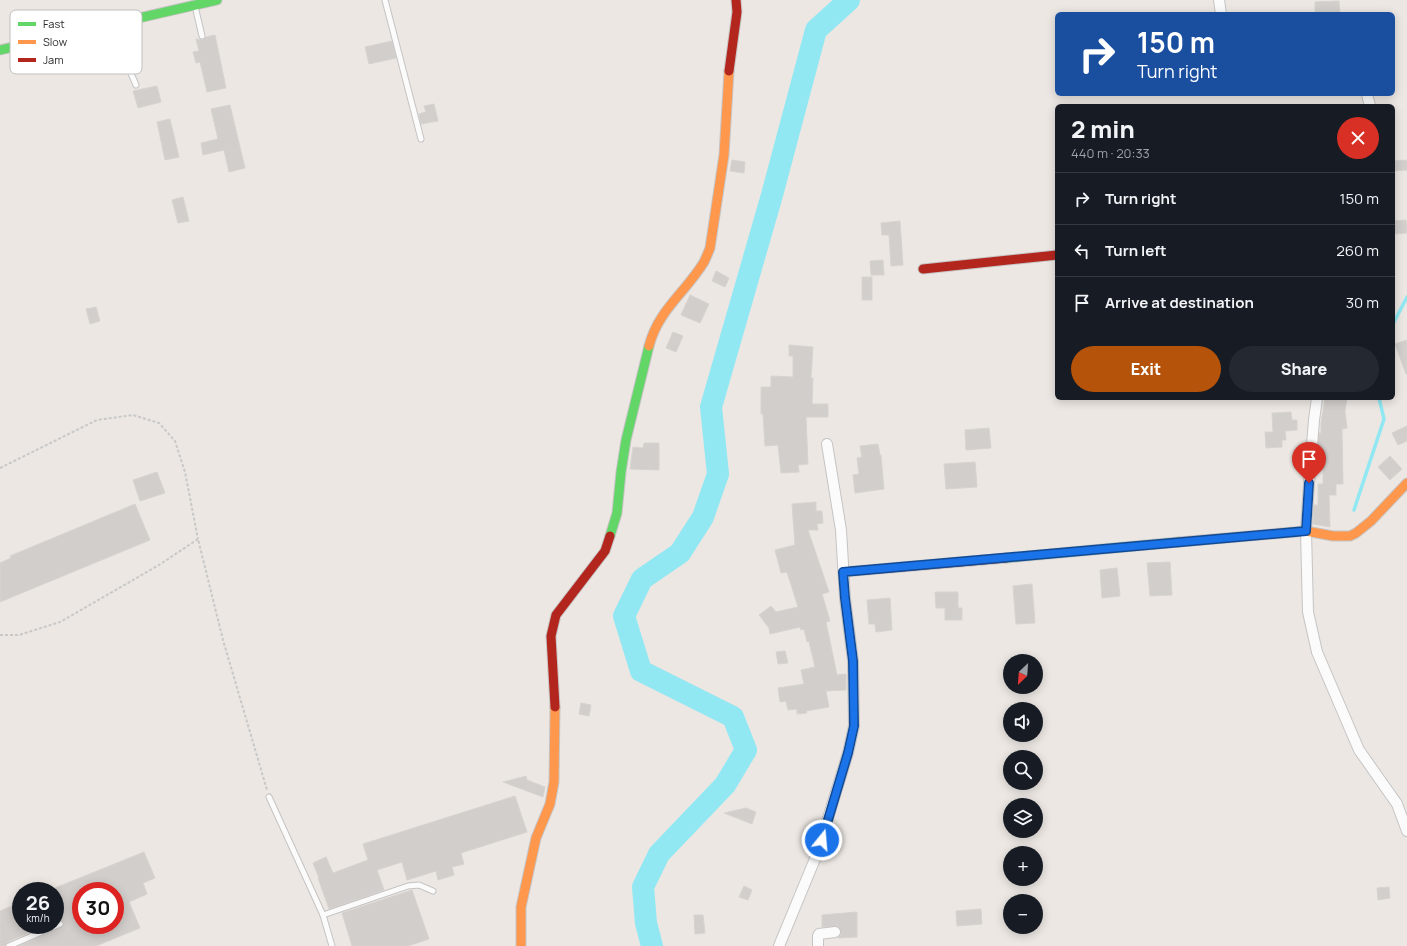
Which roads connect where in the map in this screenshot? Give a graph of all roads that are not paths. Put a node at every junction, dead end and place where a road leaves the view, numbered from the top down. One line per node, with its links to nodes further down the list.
1 (217, 0): 5 (street)
2 (385, 0): 13 (lane)
3 (736, 0): 29 (street)
4 (1219, 0): 6 (street)
5 (195, 5): 7 (street); 8 (lane)
6 (1221, 12)
7 (142, 17)
8 (202, 36)
9 (10, 48): 10 (street)
10 (0, 50)
11 (131, 74): 12 (lane)
12 (136, 85)
13 (421, 139)
14 (1055, 255): 15 (street)
15 (923, 269)
16 (1318, 400): 19 (street)
17 (827, 444): 20 (street)
18 (1407, 483): 19 (street)
19 (1306, 531): 20 (street); 22 (street)
20 (843, 572): 30 (street)
21 (269, 797): 24 (lane)
22 (1407, 831)
23 (433, 891): 24 (lane)
24 (323, 915): 28 (lane)
25 (835, 932): 31 (street)
26 (37, 934): 27 (lane)
27 (9, 946)
28 (332, 946)
29 (520, 946)
30 (779, 946)
31 (818, 946)

